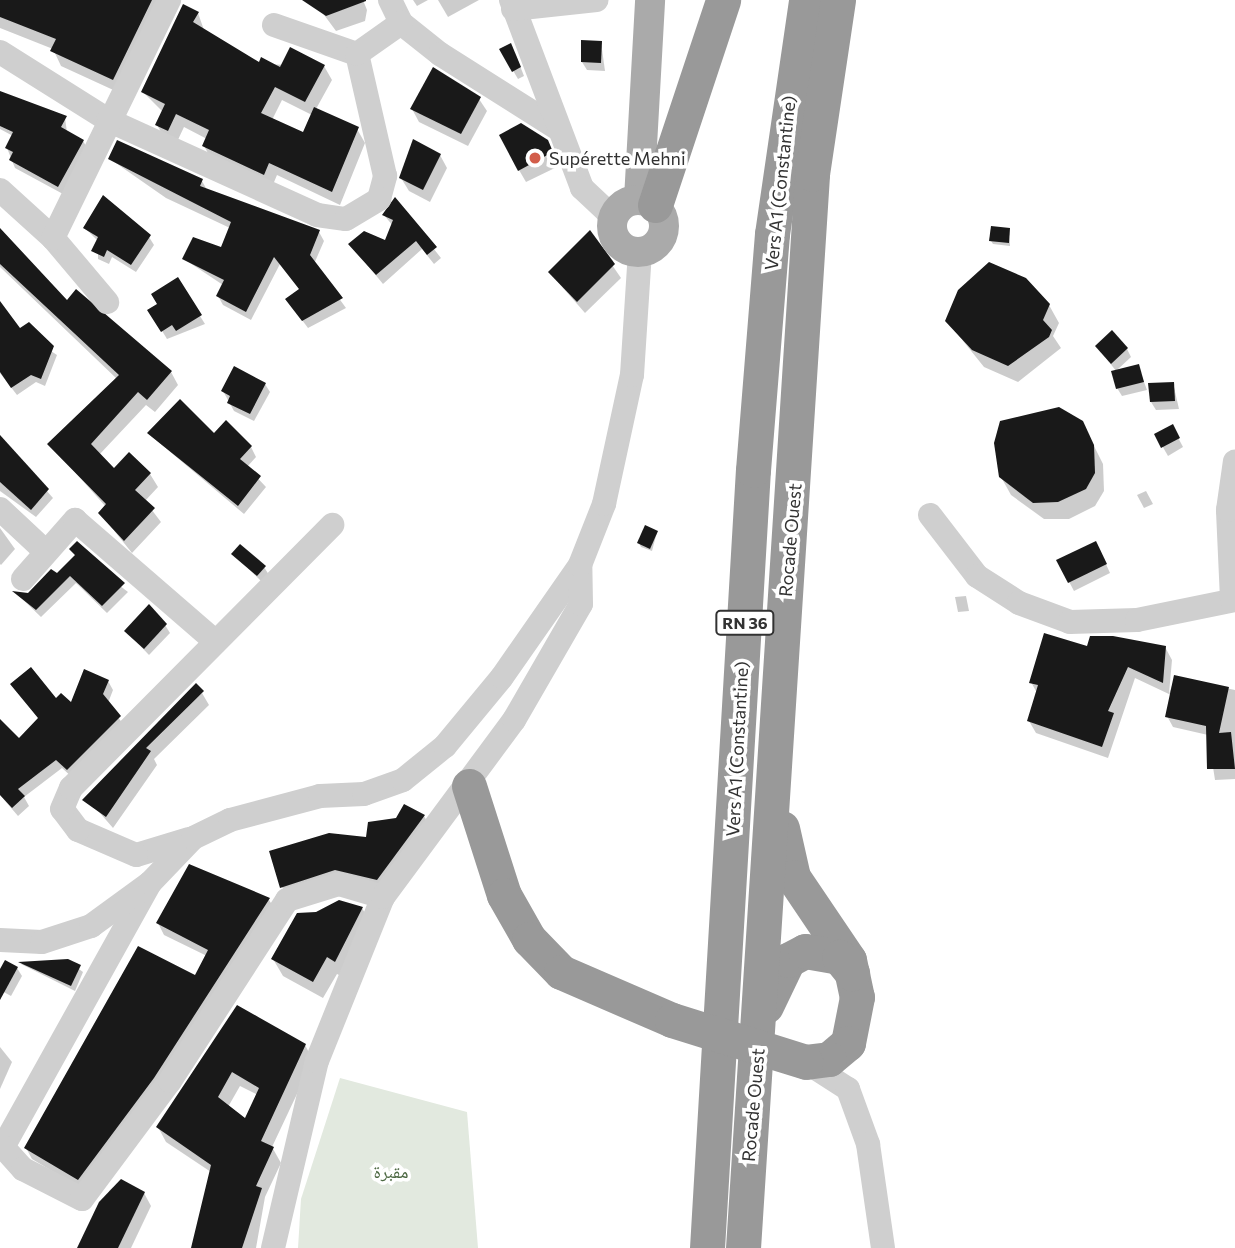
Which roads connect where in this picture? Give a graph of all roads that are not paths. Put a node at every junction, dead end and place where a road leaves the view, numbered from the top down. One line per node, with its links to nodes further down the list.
1 (169, 0): 13 (street)
2 (390, 0): 9 (street)
3 (597, 0): 8 (street)
4 (650, 0): 16 (main road)
5 (723, 0): 16 (highway)
6 (806, 0): 42 (highway, Vers A1 (Constantine) / RN 36)
7 (838, 0): 30 (highway, Rocade Ouest)
8 (512, 5): 14 (street)
9 (401, 23): 12 (street); 14 (street)
10 (274, 25): 12 (street)
11 (0, 51): 13 (street)
12 (357, 54): 13 (street)
13 (108, 120): 18 (street)
14 (557, 128): 17 (street)
15 (0, 190): 18 (street)
16 (647, 202): 17 (main road); 19 (main road)
17 (613, 217): 19 (main road)
18 (53, 239): 20 (street)
19 (640, 252): 26 (street)
20 (107, 302)
21 (1235, 461): 28 (street)
22 (0, 509): 25 (street)
23 (930, 515): 28 (street)
24 (332, 525): 29 (street)
25 (46, 552): 27 (street); 29 (street)
26 (580, 565): 31 (street); 32 (street)
27 (23, 579)
28 (1233, 600)
29 (216, 642): 32 (street)
30 (774, 778): 36 (highway); 37 (highway, Rocade Ouest)
31 (468, 786): 34 (street); 39 (highway, bridge)
32 (193, 838): 33 (street)
33 (150, 883): 34 (street); 35 (street)
34 (383, 897): 41 (street)
35 (0, 940)
36 (855, 978): 37 (highway); 38 (highway)
37 (760, 1030): 43 (highway, Rocade Ouest)
38 (848, 1043): 39 (highway); 40 (street)
39 (806, 1062): 40 (street)
40 (848, 1089): 44 (street)
41 (273, 1248)
42 (707, 1248)
43 (743, 1248)
44 (883, 1248)

